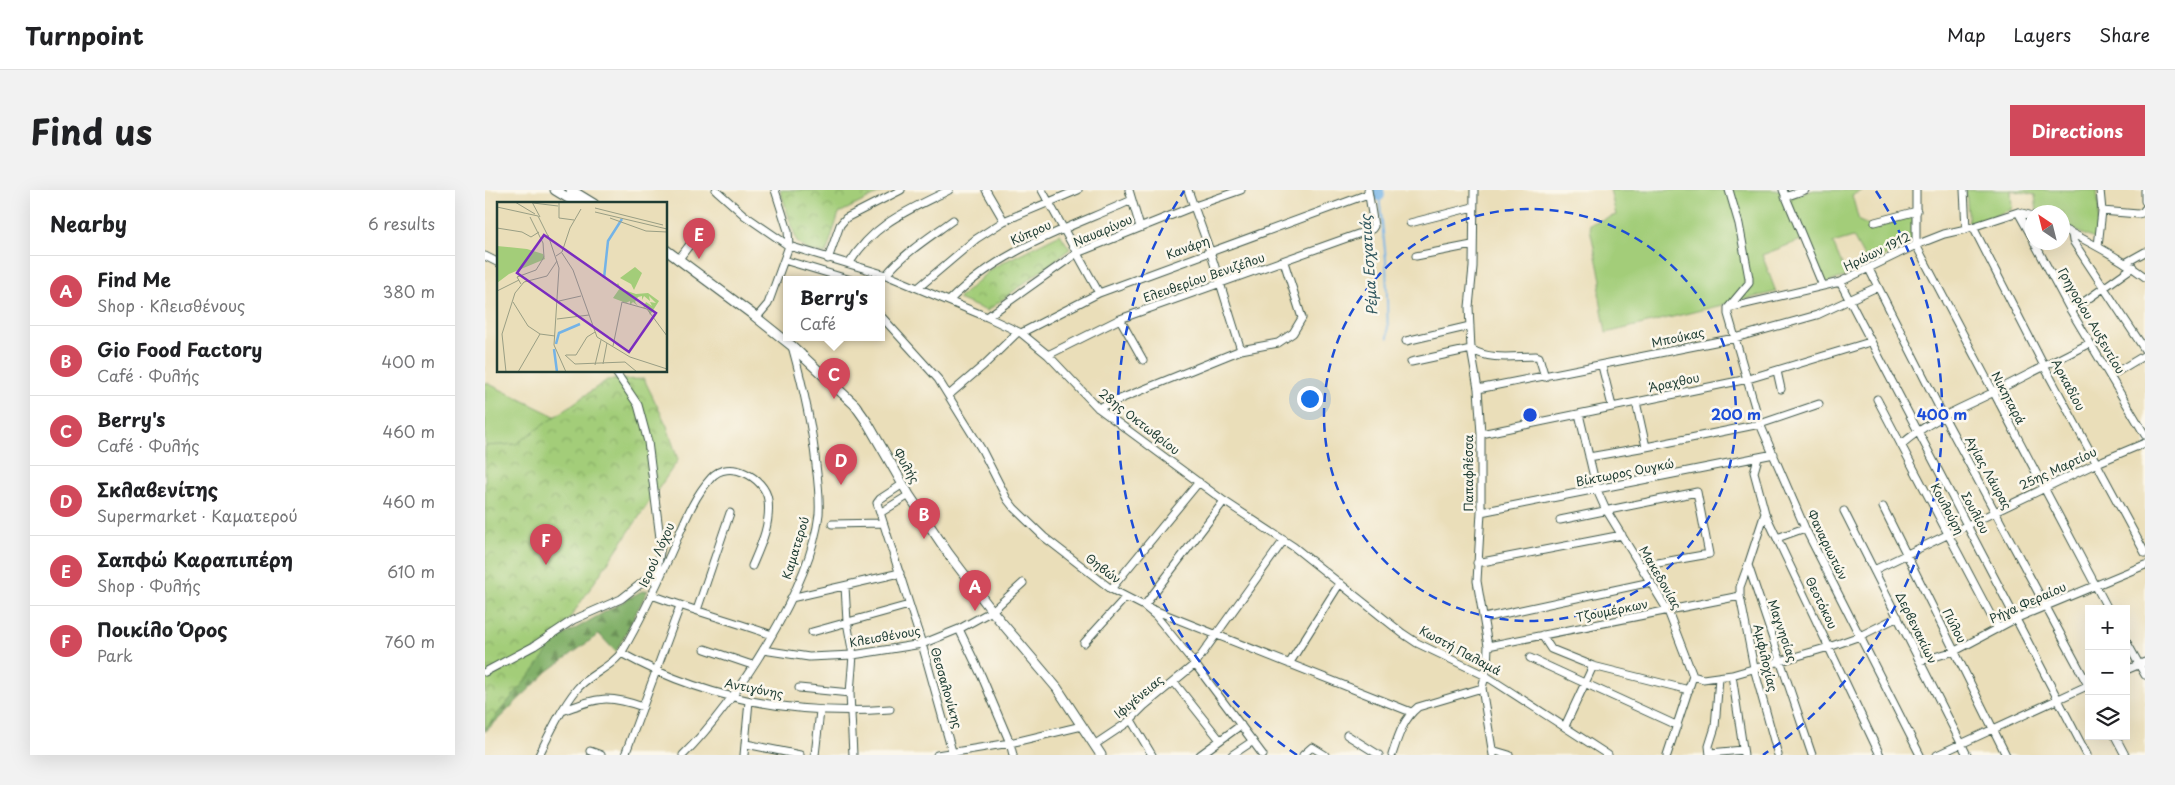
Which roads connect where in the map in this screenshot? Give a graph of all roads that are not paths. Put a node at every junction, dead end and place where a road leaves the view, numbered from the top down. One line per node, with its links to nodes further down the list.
1 (555, 190): 24 (main road)
2 (571, 190): 25 (main road)
3 (715, 190): 46 (street, 28ης Οκτωβρίου)
4 (775, 190): 46 (street)
5 (901, 190): 55 (street)
6 (949, 190): 60 (street)
7 (986, 190): 35 (street)
8 (1042, 190): 26 (street)
9 (1078, 190): 26 (street)
10 (1129, 190): 22 (street)
11 (1188, 190): 27 (street)
12 (1241, 190): 27 (street, Ναυαρίνου)
13 (1474, 190): 28 (street, Παπαφλέσσα)
14 (1729, 190): 75 (street)
15 (1805, 190): 21 (street)
16 (1916, 190): 30 (street)
17 (1964, 190): 40 (street)
18 (2100, 190): 31 (street)
19 (2145, 190): 23 (street)
20 (1368, 192): 50 (street, Κανάρη); 59 (street, Ελευθερίου Βενιζέλου)
21 (1784, 194): 68 (street)
22 (1132, 200): 39 (street); 42 (street, Κύπρου)
23 (2145, 201)
24 (575, 202)
25 (591, 202)
26 (1049, 204): 35 (street); 42 (street)
27 (1195, 206): 39 (street, Ναυαρίνου); 50 (street)
28 (1473, 207): 37 (street); 44 (street, Παπαφλέσσα)
29 (2145, 209): 31 (street)
30 (1917, 211): 36 (street); 45 (street)
31 (2103, 211): 47 (street)
32 (2018, 212): 33 (street); 38 (street); 40 (street, Ηρώων 1912)
33 (2025, 214)
34 (953, 220): 63 (street)
35 (1004, 221): 71 (street)
36 (1875, 222)
37 (1410, 223)
38 (2025, 225)
39 (1140, 227): 52 (street, Ναυαρίνου)
40 (1969, 228): 45 (street, Ηρώων 1912); 98 (street, Αρκαδίου)
41 (701, 230): 56 (street)
42 (1064, 231): 52 (street); 74 (street, Κύπρου)
43 (2072, 234): 47 (street); 70 (street)
44 (1472, 245): 54 (street); 81 (street, Παπαφλέσσα)
45 (1915, 245): 62 (street, Ηρώων 1912); 106 (street, Νικηταρά)
46 (789, 246): 55 (street, 28ης Οκτωβρίου); 57 (street)
47 (2098, 246): 61 (street)
48 (2038, 250): 76 (street, Γρηγορίου Αυξεντίου)
49 (667, 251): 56 (main road, Φυλής)
50 (1210, 251): 67 (street); 72 (street, Κανάρη)
51 (2145, 252): 61 (street)
52 (1077, 253): 72 (street); 77 (street, Ναυαρίνου)
53 (485, 256): 58 (street)
54 (1416, 256)
55 (828, 259): 60 (street, 28ης Οκτωβρίου)
56 (679, 260): 78 (main road, Φυλής)
57 (784, 260): 64 (street); 78 (street)
58 (497, 262)
59 (1284, 262): 67 (street, Ελευθερίου Βενιζέλου); 91 (street)
60 (849, 264): 63 (street, 28ης Οκτωβρίου)
61 (2130, 265): 65 (street); 70 (street)
62 (1869, 269): 66 (street, Ηρώων 1912); 69 (street, Αγίας Λάυρας)
63 (886, 275): 71 (street, 28ης Οκτωβρίου)
64 (838, 276)
65 (2145, 276)
66 (1840, 282): 68 (street, Ηρώων 1912); 73 (street, Σουλίου)
67 (1221, 284): 79 (street, Ελευθερίου Βενιζέλου); 91 (street)
68 (1823, 286): 75 (street, Ηρώων 1912)
69 (1877, 286): 73 (street, Μπούκας); 114 (street, Αγίας Λάυρας)
70 (2105, 287): 76 (street); 92 (street)
71 (918, 288): 74 (street, 28ης Οκτωβρίου)
72 (1099, 293): 82 (street, Κανάρη)
73 (1848, 299): 83 (street, Μπούκας); 87 (street, Σουλίου)
74 (949, 301): 77 (street, 28ης Οκτωβρίου)
75 (1728, 308): 83 (street, Φαναριωτών)
76 (2071, 311): 88 (street, Γρηγορίου Αυξεντίου)
77 (987, 316): 82 (street, 28ης Οκτωβρίου)
78 (757, 317): 84 (main road, Φυλής)
79 (1120, 319): 94 (street, Ελευθερίου Βενιζέλου); 95 (street)
80 (885, 320): 107 (street, Θηβών)
81 (1470, 326): 86 (street); 90 (street, Παπαφλέσσα)
82 (1019, 332): 94 (street, 28ης Οκτωβρίου); 107 (street, Κανάρη)
83 (1735, 338): 97 (street, Μπούκας); 103 (street, Φαναριωτών)
84 (783, 339)
85 (786, 341): 89 (main road, Φυλής)
86 (1406, 341)
87 (1870, 342): 99 (street, Άραχθου); 116 (street, Σουλίου)
88 (2090, 343): 98 (street); 101 (street, Γρηγορίου Αυξεντίου)
89 (792, 346): 127 (main road, Φυλής); 167 (street, Καματερού)
90 (1471, 349): 96 (street); 102 (street); 105 (street, Παπαφλέσσα)
91 (1241, 350): 112 (street)
92 (2145, 350)
93 (2145, 354): 101 (street)
94 (1048, 355): 112 (street, 28ης Οκτωβρίου)
95 (1143, 360)
96 (1411, 362)
97 (1602, 366): 102 (street, Μπούκας); 111 (street)
98 (2044, 366): 106 (street); 125 (street, Αρκαδίου)
99 (1777, 371): 103 (street, Άραχθου); 104 (street)
100 (616, 372): 156 (street)
101 (2110, 376): 118 (street, Γρηγορίου Αυξεντίου)
102 (1545, 377): 105 (street, Μπούκας)
103 (1748, 379): 109 (street, Άραχθου); 115 (street, Φαναριωτών)
104 (1781, 389)
105 (1478, 390): 117 (street, Παπαφλέσσα)
106 (1992, 393): 114 (street); 128 (street, Νικηταρά)
107 (949, 395): 164 (street, Θηβών)
108 (1877, 399): 120 (street, Κουλούρη)
109 (1637, 402): 111 (street, Άραχθου); 121 (street)
110 (1819, 404): 115 (street)
111 (1612, 406): 113 (street, Άραχθου)
112 (1098, 408): 126 (street, 28ης Οκτωβρίου)
113 (1579, 414): 117 (street, Άραχθου); 123 (street, Μακεδονίας)
114 (1943, 415): 116 (street); 134 (street, Αγίας Λάυρας)
115 (1760, 424): 121 (street); 122 (street, Φαναριωτών)
116 (1918, 430): 120 (street); 143 (street, Σουλίου)
117 (1481, 434): 136 (street, Παπαφλέσσα)
118 (2145, 435)
119 (2145, 443): 125 (street, 25ης Μαρτίου)
120 (1901, 445): 146 (street, Κουλούρη)
121 (1646, 447): 123 (street)
122 (1774, 454): 124 (street, Βίκτωρος Ουγκώ); 144 (street, Φαναριωτών)
123 (1589, 457): 129 (street, Μακεδονίας)
124 (1758, 458): 129 (street, Βίκτωρος Ουγκώ); 139 (street, Θεοτόκου)
125 (2097, 463): 128 (street, 25ης Μαρτίου); 149 (street, Αρκαδίου)
126 (1199, 482): 131 (street, 28ης Οκτωβρίου); 164 (street)
127 (903, 484): 130 (main road, Φυλής); 138 (street)
128 (2044, 488): 134 (street, 25ης Μαρτίου); 163 (street, Νικηταρά)
129 (1597, 490): 135 (street, Μακεδονίας); 136 (street, Βίκτωρος Ουγκώ)
130 (909, 495): 138 (street); 175 (main road, Φυλής)
131 (1224, 501): 148 (street, 28ης Οκτωβρίου); 173 (street)
132 (1883, 507): 150 (street, Πύλου)
133 (1845, 510): 157 (street, Δερβενακίων)
134 (1996, 510): 143 (street, 25ης Μαρτίου); 170 (street, Αγίας Λάυρας)
135 (1607, 511): 140 (street); 145 (street, Μακεδονίας); 155 (street)
136 (1481, 512): 151 (street, Παπαφλέσσα)
137 (730, 513): 174 (street)
138 (880, 513): 141 (street, Θεσσαλονίκης)
139 (1765, 513): 147 (street, Θεοτόκου); 152 (street)
140 (1560, 520)
141 (882, 523): 142 (street); 158 (street, Θεσσαλονίκης)
142 (832, 524)
143 (1968, 525): 146 (street, 25ης Μαρτίου); 179 (street, Σουλίου)
144 (1805, 528): 147 (street); 187 (street, Φαναριωτών)
145 (1622, 535): 151 (street); 155 (street, Μακεδονίας)
146 (1948, 536): 150 (street, 25ης Μαρτίου); 181 (street, Κουλούρη)
147 (1777, 538): 192 (street, Θεοτόκου)
148 (1284, 540): 161 (street, Κωστή Παλαμά); 185 (street)
149 (2145, 553)
150 (1906, 556): 157 (street, 25ης Μαρτίου); 195 (street, Πύλου)
151 (1477, 563): 178 (street, Παπαφλέσσα)
152 (1748, 565): 166 (street, Αμφιλοχίας); 199 (street, Μαγνησίας)
153 (2145, 565): 163 (street, Ρήγα Φεραίου)
154 (752, 566): 165 (street, Ιερού Λόχου)
155 (1641, 566): 159 (street, Μακεδονίας)
156 (657, 570): 165 (street); 209 (street)
157 (1875, 570): 177 (street, Δερβενακίων)
158 (900, 573): 162 (street); 169 (street, Θεσσαλονίκης)
159 (1651, 582): 176 (street, Μακεδονίας); 178 (street, Τζουμέρκων)
160 (1023, 583): 175 (street, Κλεισθένους)
161 (1341, 583): 203 (street); 212 (street, Κωστή Παλαμά)
162 (845, 586): 167 (street); 180 (street)
163 (2096, 586): 170 (street, Ρήγα Φεραίου); 171 (street, Νικηταρά)
164 (1111, 590): 168 (street, Θηβών)
165 (652, 595): 172 (street); 196 (street, Ιερού Λόχου)
166 (1740, 596): 176 (street, Τζουμέρκων); 206 (street, Αμφιλοχίας)
167 (791, 598): 184 (street, Καματερού)
168 (1125, 598): 173 (street, Θηβών); 188 (street)
169 (909, 605): 180 (street); 189 (street, Θεσσαλονίκης)
170 (2046, 605): 179 (street, Ρήγα Φεραίου); 215 (street, Αγίας Λάυρας)
171 (2107, 605)
172 (680, 606): 174 (street); 208 (street)
173 (1144, 606): 185 (street, Θηβών); 202 (street)
174 (697, 610): 184 (street)
175 (992, 611): 182 (street, Κλεισθένους); 234 (main road, Φυλής)
176 (1668, 611): 186 (street, Τζουμέρκων); 213 (street, Μακεδονίας)
177 (1898, 617): 187 (street); 200 (street, Δερβενακίων)
178 (1484, 618): 190 (street, Παπαφλέσσα)
179 (2017, 618): 181 (street, Ρήγα Φεραίου); 224 (street, Σουλίου)
180 (847, 622): 183 (street); 197 (street)
181 (1998, 628): 195 (street, Ρήγα Φεραίου)
182 (959, 629): 189 (street, Κλεισθένους); 244 (street)
183 (812, 632)
184 (772, 635): 194 (street, Καματερού)
185 (1217, 635): 202 (street, Ιφιγένειας); 203 (street, Θηβών)
186 (1542, 636): 190 (street, Τζουμέρκων); 205 (street)
187 (1860, 636): 192 (street); 277 (street, Φαναριωτών)
188 (1084, 643)
189 (921, 644): 197 (street, Κλεισθένους); 250 (street, Θεσσαλονίκης)
190 (1488, 646): 212 (street, Παπαφλέσσα)
191 (2130, 646): 201 (street)
192 (1829, 647): 199 (street); 276 (street, Θεοτόκου)
193 (705, 649): 204 (street)
194 (763, 650): 197 (street, Κλεισθένους); 204 (street, Καματερού)
195 (1955, 651): 200 (street, Ρήγα Φεραίου); 237 (street, Πύλου)
196 (621, 653): 208 (street, Αντιγόνης); 228 (street, Ιερού Λόχου)
197 (853, 655): 222 (street)
198 (1530, 658): 217 (street)
199 (1781, 661): 206 (street); 275 (street, Μαγνησίας)
200 (1920, 662): 242 (street, Δερβενακίων)
201 (2142, 663): 207 (street); 211 (street)
202 (1195, 664): 216 (street, Ιφιγένειας); 233 (street)
203 (1289, 664): 231 (street, Θηβών)
204 (752, 666): 223 (street, Καματερού)
205 (1593, 666): 217 (street); 221 (street)
206 (1754, 668): 210 (street); 274 (street, Αμφιλοχίας)
207 (2130, 668)
208 (654, 671): 223 (street, Αντιγόνης); 226 (street)
209 (485, 672)
210 (1732, 675): 214 (street); 249 (street)
211 (2145, 675)
212 (1486, 676): 219 (street, Παπαφλέσσα); 235 (street, Κωστή Παλαμά)
213 (1693, 676): 214 (street); 221 (street)
214 (1719, 678): 251 (street)
215 (2085, 678)
216 (1175, 682): 232 (street, Ιφιγένειας); 239 (street)
217 (1586, 684): 235 (street); 236 (street)
218 (799, 688): 222 (street)
219 (1482, 688): 231 (street); 247 (street, Παπαφλέσσα)
220 (2085, 688): 224 (street)
221 (1689, 690): 236 (street)
222 (850, 693): 230 (street)
223 (731, 697): 225 (street, Αντιγόνης); 255 (street, Καματερού)
224 (2059, 699): 237 (street); 281 (street, Σουλίου)
225 (749, 701): 229 (street, Αντιγόνης); 243 (street)
226 (643, 707): 228 (street); 254 (street)
227 (889, 709): 230 (street, Αντιγόνης)
228 (562, 711): 252 (street, Ιερού Λόχου)
229 (820, 711): 230 (street, Αντιγόνης); 258 (street)
230 (851, 712): 259 (street)
231 (1411, 712): 270 (street)
232 (1131, 720): 245 (street, Ιφιγένειας); 263 (street)
233 (1241, 725): 239 (street); 241 (street)
234 (1082, 726): 244 (street); 245 (main road, Φυλής)
235 (1565, 726): 248 (street, Κωστή Παλαμά)
236 (1677, 726): 273 (street)
237 (1994, 728): 242 (street); 280 (street, Πύλου)
238 (1347, 735): 269 (street)
239 (1220, 740): 264 (street)
240 (2117, 740): 282 (street)
241 (1253, 741): 265 (street); 266 (street)
242 (1962, 743): 278 (street); 279 (street, Δερβενακίων)
243 (746, 744): 256 (street); 257 (street)
244 (1010, 744): 250 (street); 261 (street)
245 (1094, 745): 262 (main road, Φυλής)
246 (590, 751): 253 (street)
247 (1493, 752): 271 (street)
248 (1598, 752): 272 (street, Κωστή Παλαμά)
249 (1744, 752): 251 (street)
250 (953, 754): 260 (street)
251 (1710, 754)
252 (539, 755)
253 (601, 755)
254 (625, 755)
255 (683, 755)
256 (744, 755)
257 (800, 755)
258 (815, 755)
259 (853, 755)
260 (937, 755)
261 (1013, 755)
262 (1101, 755)
263 (1152, 755)
264 (1200, 755)
265 (1232, 755)
266 (1263, 755)
267 (1303, 755): 268 (street)
268 (1325, 755)
269 (1379, 755)
270 (1392, 755)
271 (1509, 755)
272 (1607, 755)
273 (1667, 755)
274 (1777, 755)
275 (1813, 755)
276 (1880, 755)
277 (1920, 755)
278 (1937, 755)
279 (1967, 755)
280 (2006, 755)
281 (2087, 755)
282 (2125, 755)

